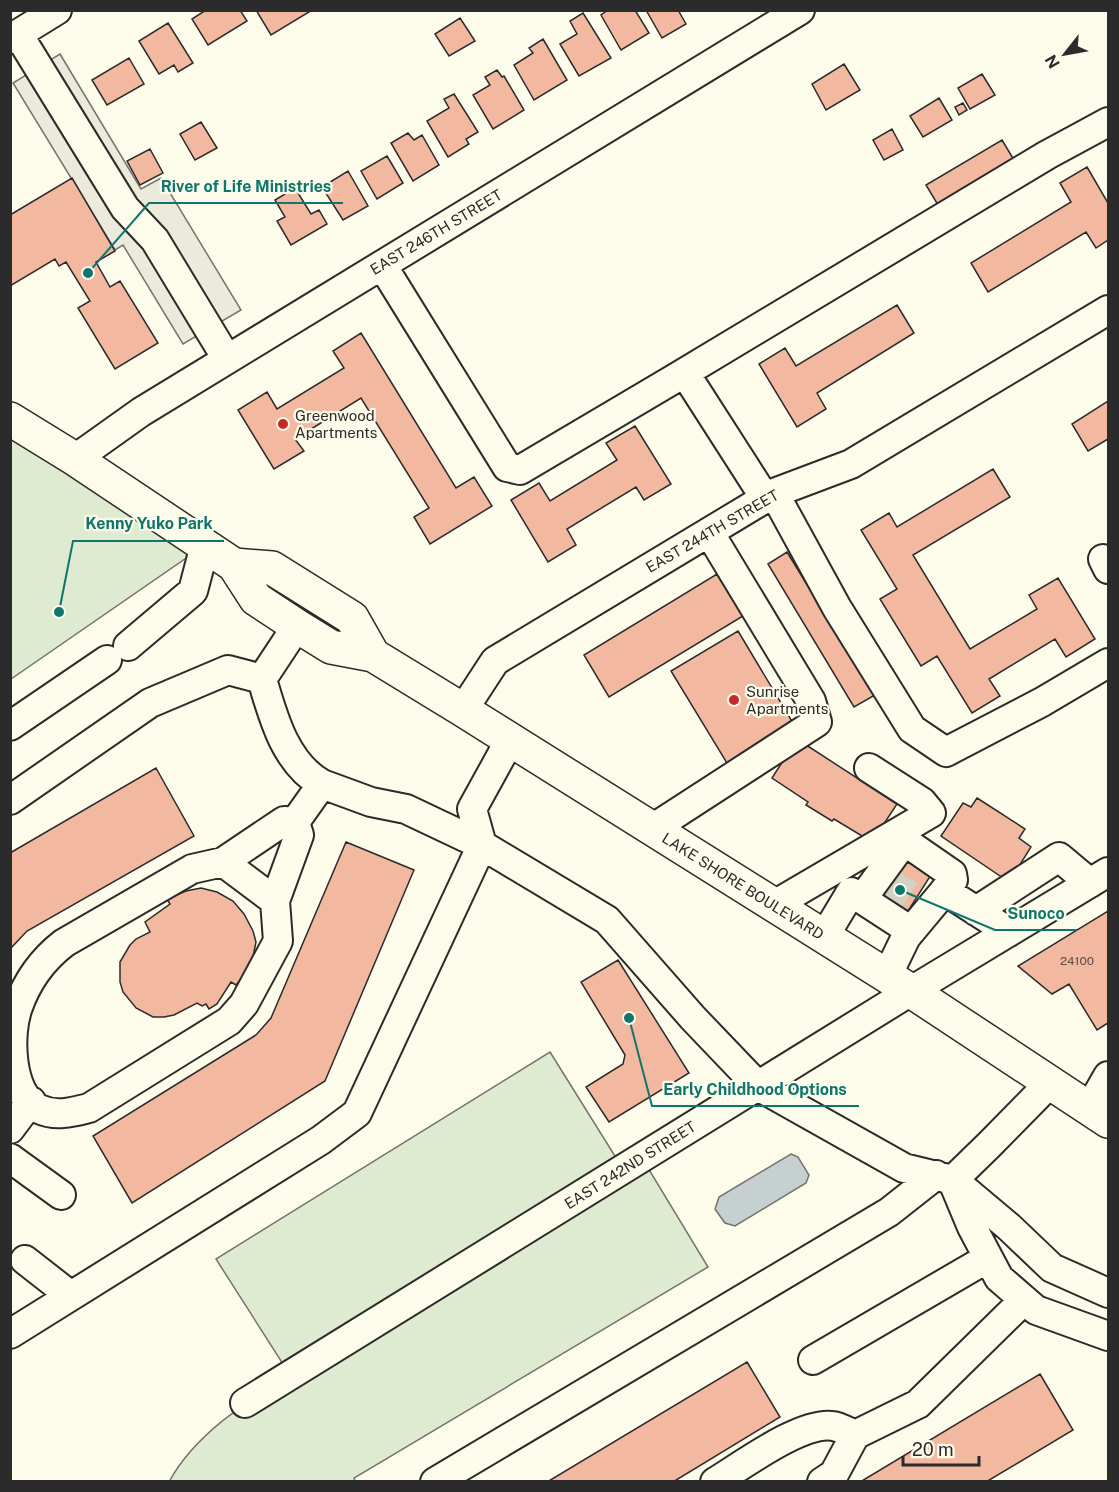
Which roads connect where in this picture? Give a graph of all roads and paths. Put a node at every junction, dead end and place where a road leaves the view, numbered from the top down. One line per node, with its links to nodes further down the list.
1 (57, 10): 3 (street)
2 (800, 10): 5 (street, EAST 246TH STREET)
3 (14, 36): 7 (street)
4 (1108, 122): 8 (street)
5 (382, 265): 7 (street, EAST 246TH STREET); 8 (street)
6 (1108, 310): 11 (street, EAST 244TH STREET)
7 (227, 359): 10 (street, EAST 246TH STREET)
8 (679, 376): 11 (street)
9 (10, 419): 10 (main road, LAKE SHORE BOULEVARD)
10 (75, 459): 13 (main road, LAKE SHORE BOULEVARD)
11 (770, 496): 12 (street, EAST 244TH STREET); 17 (street)
12 (709, 532): 19 (street, EAST 244TH STREET); 26 (street)
13 (205, 545): 14 (main road, LAKE SHORE BOULEVARD); 20 (street)
14 (234, 564): 15 (main road, LAKE SHORE BOULEVARD); 16 (main road, LAKE SHORE BOULEVARD)
15 (297, 626): 16 (main road, LAKE SHORE BOULEVARD); 18 (street)
16 (373, 655): 19 (main road, LAKE SHORE BOULEVARD)
17 (1108, 663)
18 (262, 679): 23 (street); 24 (street)
19 (463, 710): 21 (main road, LAKE SHORE BOULEVARD)
20 (10, 726)
21 (510, 740): 26 (main road, LAKE SHORE BOULEVARD); 27 (street)
22 (869, 768): 29 (street)
23 (322, 784): 25 (street); 27 (street)
24 (10, 800)
25 (295, 822): 28 (street); 32 (street)
26 (652, 829): 34 (main road, LAKE SHORE BOULEVARD)
27 (482, 845): 42 (street); 52 (street)
28 (222, 862): 32 (street); 43 (street)
29 (825, 875): 31 (street); 34 (street)
30 (1099, 878): 35 (street); 37 (street, EAST 242ND STREET)
31 (856, 895): 33 (street); 36 (street); 38 (street)
32 (275, 901): 43 (street)
33 (929, 901): 35 (street); 36 (street)
34 (774, 905): 38 (main road, LAKE SHORE BOULEVARD)
35 (976, 911): 37 (street)
36 (911, 931): 39 (street)
37 (1009, 932): 39 (street, EAST 242ND STREET)
38 (824, 937): 39 (main road, LAKE SHORE BOULEVARD)
39 (899, 984): 41 (main road, LAKE SHORE BOULEVARD); 42 (street, EAST 242ND STREET)
40 (1108, 1076): 44 (street)
41 (1050, 1083): 44 (main road, LAKE SHORE BOULEVARD); 47 (street)
42 (758, 1086): 47 (street); 57 (street, EAST 242ND STREET)
43 (31, 1101): 45 (street)
44 (1099, 1115)
45 (10, 1129)
46 (10, 1158): 48 (street)
47 (944, 1178): 50 (street); 51 (street); 59 (street)
48 (61, 1196)
49 (18, 1253): 52 (street)
50 (988, 1258): 53 (street); 56 (street)
51 (1108, 1293)
52 (71, 1296): 54 (street)
53 (1024, 1300): 55 (street); 58 (street)
54 (10, 1334)
55 (1108, 1336)
56 (813, 1360)
57 (245, 1403)
58 (855, 1435): 60 (street); 61 (street)
59 (435, 1482)
60 (716, 1482)
61 (822, 1482)

